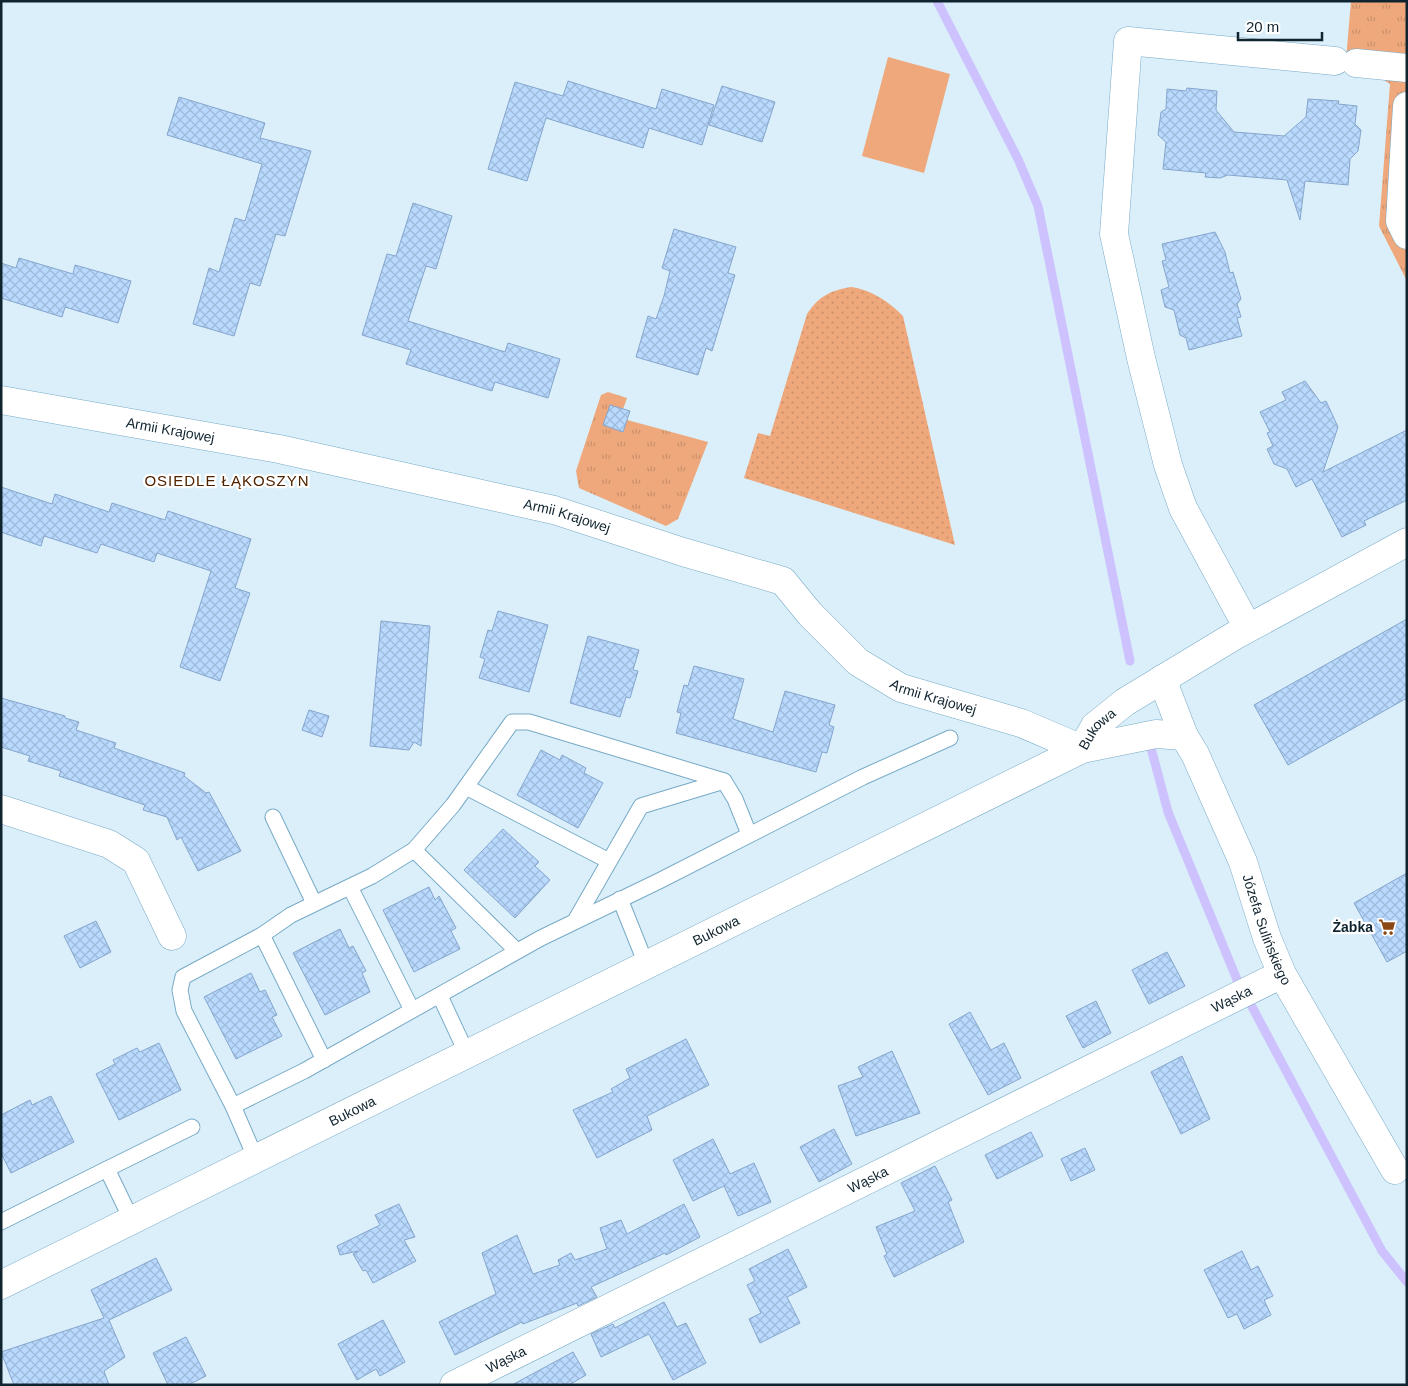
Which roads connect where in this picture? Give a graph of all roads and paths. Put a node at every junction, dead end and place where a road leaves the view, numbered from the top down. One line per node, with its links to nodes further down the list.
1 (1407, 68): 6 (street)
2 (1407, 106): 3 (street)
3 (1407, 235)
4 (1, 400): 10 (street, Armii Krajowej)
5 (1407, 542): 6 (street, Bukowa)
6 (1248, 628): 7 (street, Bukowa)
7 (1162, 679): 8 (street, Józefa Sulińskiego); 10 (street, Bukowa)
8 (1184, 736): 10 (street); 26 (street, Józefa Sulińskiego)
9 (950, 738): 15 (lane)
10 (1082, 749): 25 (street, Bukowa)
11 (724, 781): 12 (lane); 15 (lane); 17 (lane)
12 (466, 787): 16 (lane); 17 (lane)
13 (1, 808): 23 (street)
14 (273, 818): 20 (lane)
15 (749, 834): 19 (lane)
16 (414, 850): 18 (lane); 24 (lane)
17 (609, 861): 21 (lane)
18 (350, 886): 20 (lane); 28 (lane)
19 (620, 899): 21 (lane); 25 (lane)
20 (314, 904): 22 (lane)
21 (575, 921): 24 (lane)
22 (262, 935): 30 (lane); 31 (lane)
23 (172, 936)
24 (517, 951): 27 (lane)
25 (646, 964): 29 (street, Bukowa)
26 (1282, 974): 35 (street, Józefa Sulińskiego); 39 (street, Wąska)
27 (440, 996): 28 (lane); 29 (lane)
28 (412, 1010): 30 (lane)
29 (467, 1054): 33 (street, Bukowa)
30 (324, 1060): 31 (lane)
31 (233, 1106): 33 (lane)
32 (192, 1127): 34 (lane)
33 (256, 1159): 36 (street, Bukowa)
34 (108, 1169): 36 (lane); 37 (lane)
35 (1396, 1170)
36 (132, 1221): 38 (street, Bukowa)
37 (1, 1222)
38 (1, 1285)
39 (454, 1385)

